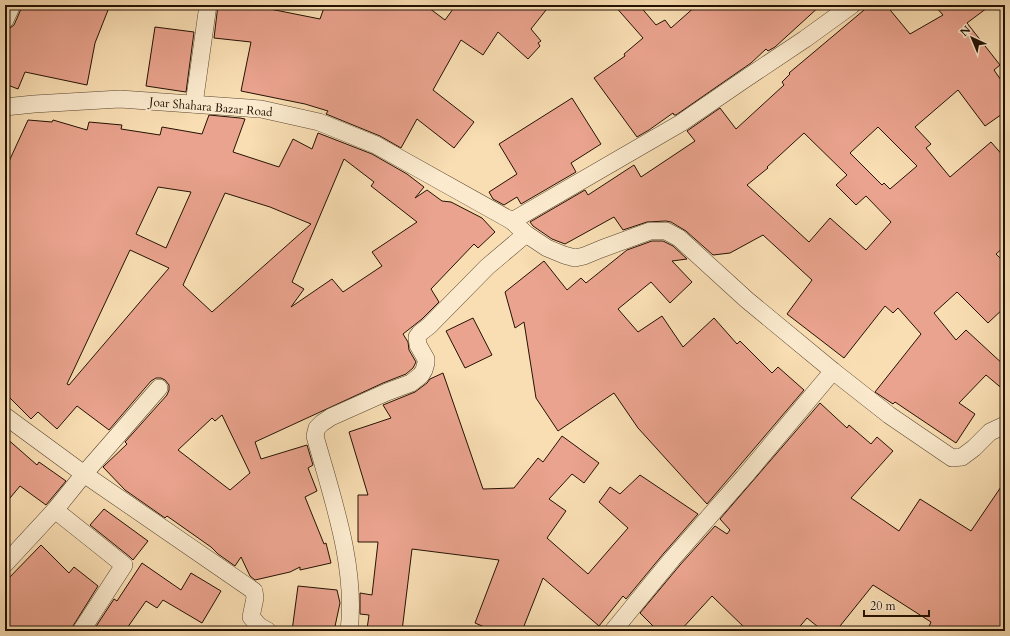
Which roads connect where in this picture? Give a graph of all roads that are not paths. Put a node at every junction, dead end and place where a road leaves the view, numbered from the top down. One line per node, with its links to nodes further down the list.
1 (12, 5): 4 (street)
2 (208, 5): 5 (street)
3 (852, 5): 7 (street)
4 (5, 20)
5 (194, 104): 6 (street, Joar Shahara Bazar Road); 7 (street, Joar Shahara Bazar Road)
6 (5, 107)
7 (512, 222): 8 (street, Joar Shahara Bazar Road)
8 (526, 234): 9 (street, Joar Shahara Bazar Road); 18 (street)
9 (833, 371): 12 (street, Joar Shahara Bazar Road); 19 (street)
10 (160, 388): 13 (street)
11 (5, 416): 13 (street)
12 (1005, 425)
13 (84, 474): 14 (street); 17 (street)
14 (56, 510): 15 (street); 16 (street)
15 (5, 564)
16 (81, 631)
17 (268, 631)
18 (349, 631)
19 (613, 631)

